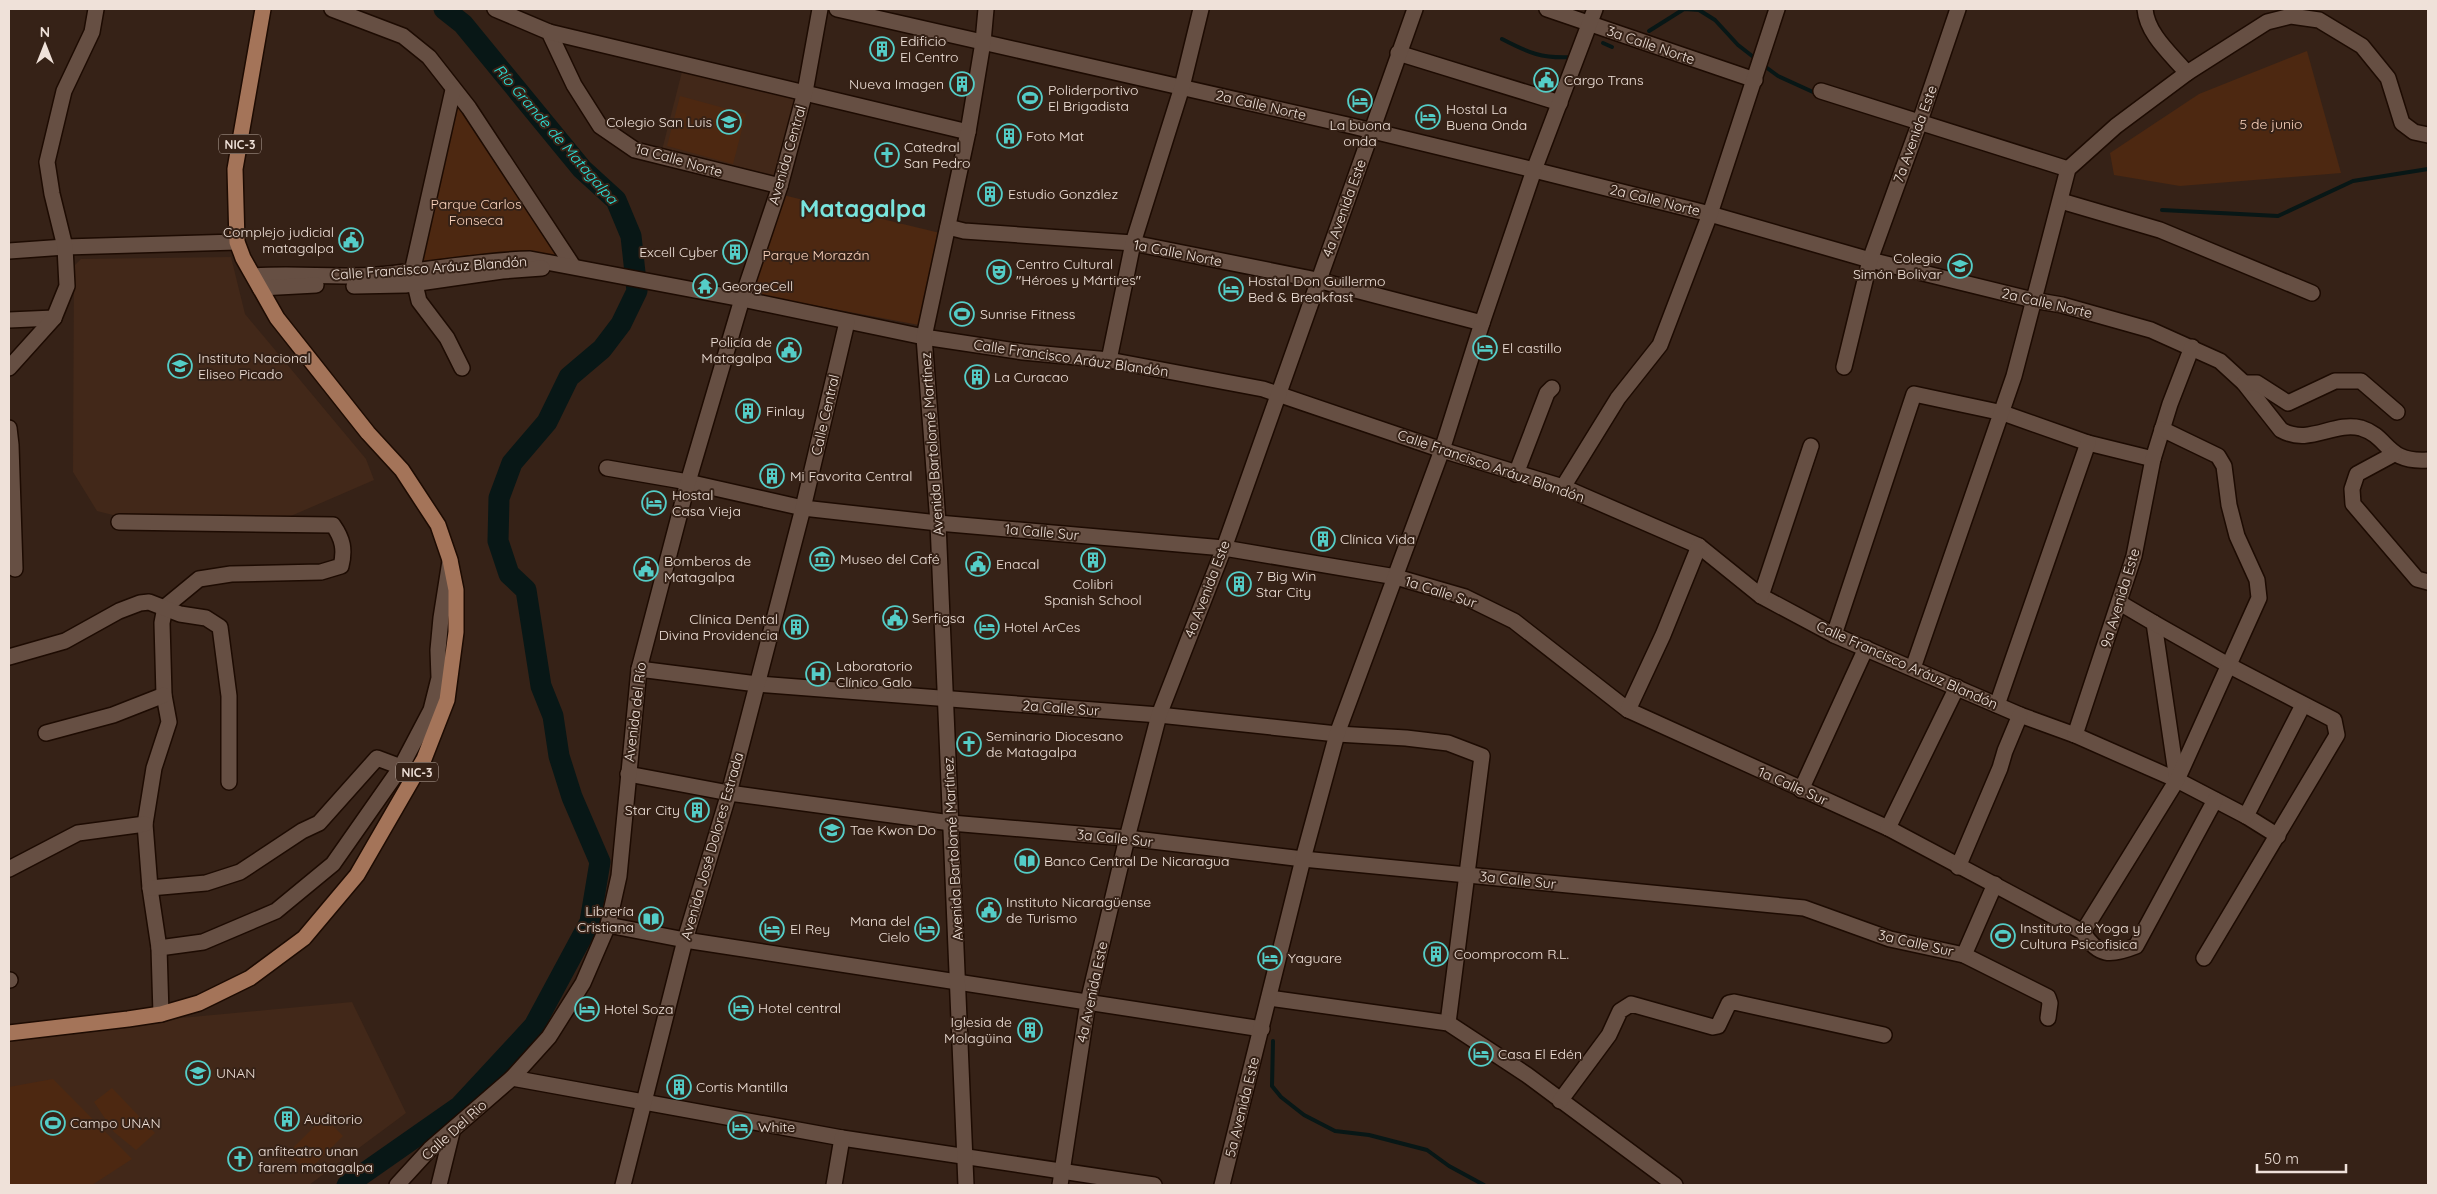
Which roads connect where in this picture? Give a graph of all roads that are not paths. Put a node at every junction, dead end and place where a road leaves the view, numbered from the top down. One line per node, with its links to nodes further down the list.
1 (96, 9): 38 (street)
2 (263, 9): 36 (main road, NIC-3)
3 (332, 9): 22 (street)
4 (494, 9): 16 (street)
5 (820, 9): 24 (street, Avenida Central)
6 (837, 9): 17 (street, 2a Calle Norte)
7 (986, 9): 17 (street, Avenida Bartolomé Martínez)
8 (1201, 9): 21 (street)
9 (1415, 9): 18 (street, 4a Avenida Este)
10 (1547, 9): 15 (street, 3a Calle Norte)
11 (1595, 9): 15 (street)
12 (1777, 9): 19 (street)
13 (1958, 9): 26 (street, 7a Avenida Este)
14 (2145, 9): 20 (street)
15 (1590, 25): 19 (street, 3a Calle Norte); 25 (street)
16 (549, 32): 24 (street); 32 (street, 1a Calle Norte)
17 (983, 42): 21 (street, 2a Calle Norte); 28 (street, Avenida Bartolomé Martínez)
18 (1398, 54): 25 (street); 27 (street, 4a Avenida Este)
19 (1759, 70): 34 (street)
20 (2187, 73): 29 (street); 30 (street)
21 (1182, 88): 27 (street, 2a Calle Norte); 37 (street)
22 (453, 90): 41 (street); 42 (street)
23 (1821, 91): 26 (street)
24 (805, 92): 28 (street); 32 (street, Avenida Central)
25 (1560, 103): 31 (street)
26 (1920, 124): 30 (street); 40 (street, 7a Avenida Este)
27 (1372, 131): 31 (street, 2a Calle Norte); 43 (street, 4a Avenida Este)
28 (968, 132): 35 (street, Avenida Bartolomé Martínez)
29 (2428, 135)
30 (2068, 169): 33 (street)
31 (1534, 170): 34 (street, 2a Calle Norte); 51 (street, 5a Avenida Este)
32 (780, 186): 46 (street, Avenida Central)
33 (2061, 201): 45 (street); 47 (street)
34 (1710, 214): 40 (street, 2a Calle Norte); 74 (street)
35 (948, 227): 37 (street, 1a Calle Norte); 52 (street, Avenida Bartolomé Martínez)
36 (237, 242): 38 (street); 44 (main road, NIC-3)
37 (1132, 244): 43 (street, 1a Calle Norte); 54 (street)
38 (64, 247): 39 (street); 48 (street)
39 (9, 251)
40 (1870, 260): 47 (street, 2a Calle Norte); 55 (street, 7a Avenida Este)
41 (573, 266): 42 (street, Calle Francisco Aráuz Blandón); 46 (street, Calle Francisco Aráuz Blandón)
42 (413, 278): 44 (street, Calle Francisco Aráuz Blandón); 57 (street)
43 (1317, 280): 51 (street, 1a Calle Norte); 60 (street, 4a Avenida Este)
44 (257, 282): 80 (main road, NIC-3)
45 (2312, 293)
46 (742, 299): 50 (street, Calle Francisco Aráuz Blandón); 73 (street, Avenida del Río)
47 (2033, 300): 53 (street, 2a Calle Norte); 62 (street)
48 (54, 318): 49 (street); 56 (street)
49 (9, 320)
50 (847, 322): 52 (street, Calle Francisco Aráuz Blandón); 75 (street, Calle Central)
51 (1482, 323): 67 (street, 5a Avenida Este)
52 (924, 337): 54 (street, Calle Francisco Aráuz Blandón); 77 (street, Avenida Bartolomé Martínez)
53 (2192, 347): 58 (street, 2a Calle Norte); 64 (street, 9a Avenida Este)
54 (1109, 360): 60 (street, Calle Francisco Aráuz Blandón)
55 (1844, 367)
56 (9, 368)
57 (462, 368)
58 (2244, 383): 61 (street); 68 (street, 2a Calle Norte)
59 (1552, 388): 72 (street)
60 (1277, 393): 67 (street, Calle Francisco Aráuz Blandón); 79 (street, 4a Avenida Este)
61 (2397, 412)
62 (2003, 413): 65 (street); 88 (street); 92 (street)
63 (9, 428): 81 (street)
64 (2162, 429): 69 (street, 9a Avenida Este); 91 (street)
65 (2088, 443): 69 (street); 98 (street)
66 (1811, 446): 84 (street)
67 (1442, 450): 72 (street, Calle Francisco Aráuz Blandón); 82 (street, 5a Avenida Este)
68 (2394, 454): 70 (street, 2a Calle Norte); 83 (street)
69 (2154, 459): 85 (street, 9a Avenida Este)
70 (2428, 460)
71 (607, 468): 73 (street, 1a Calle Sur)
72 (1516, 474): 74 (street, Calle Francisco Aráuz Blandón)
73 (688, 482): 75 (street, 1a Calle Sur); 93 (street, Avenida del Río)
74 (1563, 487): 78 (street, Calle Francisco Aráuz Blandón)
75 (803, 508): 77 (street, 1a Calle Sur); 94 (street, Avenida José Dolores Estrada)
76 (119, 522): 86 (street)
77 (938, 523): 79 (street, 1a Calle Sur); 97 (street, Avenida Bartolomé Martínez)
78 (1699, 546): 84 (street, Calle Francisco Aráuz Blandón); 100 (street)
79 (1224, 548): 82 (street, 1a Calle Sur); 101 (street, 4a Avenida Este)
80 (450, 560): 106 (street); 134 (main road, NIC-3)
81 (15, 569)
82 (1396, 577): 100 (street, 1a Calle Sur); 104 (street, 5a Avenida Este)
83 (2428, 582)
84 (1761, 596): 88 (street, Calle Francisco Aráuz Blandón)
85 (2120, 603): 87 (street); 105 (street, 9a Avenida Este)
86 (165, 606): 90 (street); 96 (street); 109 (street)
87 (2154, 623): 91 (street); 108 (street)
88 (1834, 635): 89 (street, Calle Francisco Aráuz Blandón)
89 (1866, 648): 92 (street, Calle Francisco Aráuz Blandón); 110 (street)
90 (9, 657)
91 (2230, 666): 99 (street); 108 (street)
92 (1912, 668): 95 (street, Calle Francisco Aráuz Blandón)
93 (639, 669): 94 (street, 2a Calle Sur); 107 (street, Avenida del Río)
94 (757, 684): 97 (street, 2a Calle Sur); 111 (street, Avenida José Dolores Estrada)
95 (1957, 687): 98 (street, Calle Francisco Aráuz Blandón); 116 (street)
96 (164, 695): 103 (street); 115 (street)
97 (947, 700): 101 (street, 2a Calle Sur); 114 (street, Avenida Bartolomé Martínez)
98 (1997, 705): 102 (street, Calle Francisco Aráuz Blandón)
99 (2303, 705): 113 (street); 117 (street)
100 (1628, 710): 110 (street, 1a Calle Sur)
101 (1159, 715): 104 (street, 2a Calle Sur); 118 (street, 4a Avenida Este)
102 (2020, 715): 105 (street, Calle Francisco Aráuz Blandón); 121 (street)
103 (46, 733)
104 (1337, 734): 119 (street, 5a Avenida Este); 122 (street, 2a Calle Sur)
105 (2075, 735): 108 (street, Calle Francisco Aráuz Blandón)
106 (401, 767): 124 (street); 128 (street)
107 (628, 774): 111 (street, 3a Calle Sur); 125 (street, Avenida del Río)
108 (2177, 780): 112 (street, Calle Francisco Aráuz Blandón); 126 (street)
109 (229, 782)
110 (1801, 790): 116 (street, 1a Calle Sur)
111 (729, 793): 114 (street, 3a Calle Sur); 127 (street, Avenida José Dolores Estrada)
112 (2215, 800): 113 (street, Calle Francisco Aráuz Blandón); 126 (street, 1a Calle Sur)
113 (2246, 816): 117 (street, Calle Francisco Aráuz Blandón)
114 (951, 823): 118 (street, 3a Calle Sur); 131 (street, Avenida Bartolomé Martínez)
115 (145, 824): 120 (street); 124 (street)
116 (1888, 828): 121 (street, 1a Calle Sur)
117 (2278, 836): 130 (street)
118 (1127, 838): 119 (street, 3a Calle Sur); 133 (street, 4a Avenida Este)
119 (1303, 859): 122 (street, 3a Calle Sur); 132 (street, 5a Avenida Este)
120 (11, 866)
121 (1958, 867): 123 (street, 1a Calle Sur)
122 (1468, 875): 129 (street, 3a Calle Sur); 136 (street)
123 (1995, 884): 126 (street, 1a Calle Sur); 129 (street)
124 (150, 888): 128 (street)
125 (608, 925): 127 (street); 140 (street, Avenida del Río)
126 (2083, 932)
127 (685, 940): 131 (street); 142 (street, Avenida José Dolores Estrada)
128 (159, 948): 134 (street)
129 (1964, 955): 135 (street, 3a Calle Sur)
130 (2204, 958)
131 (959, 982): 133 (street); 145 (street, Avenida Bartolomé Martínez)
132 (1269, 998): 136 (street); 137 (street, 5a Avenida Este)
133 (1088, 1002): 137 (street); 146 (street, 4a Avenida Este)
134 (160, 1014): 138 (main road, NIC-3)
135 (2048, 1018)
136 (1448, 1023): 141 (street)
137 (1262, 1029): 153 (street, 5a Avenida Este)
138 (9, 1034)
139 (1884, 1035): 141 (street)
140 (512, 1078): 142 (street); 143 (street, Calle Del Rio)
141 (1560, 1101): 154 (street)
142 (644, 1103): 144 (street); 149 (street, Avenida José Dolores Estrada)
143 (452, 1132): 147 (street, Calle Del Rio); 148 (street)
144 (842, 1138): 145 (street); 150 (street)
145 (965, 1156): 146 (street); 151 (street, Avenida Bartolomé Martínez)
146 (1061, 1178): 152 (street)
147 (398, 1185)
148 (439, 1185)
149 (623, 1185)
150 (834, 1185)
151 (966, 1185)
152 (1154, 1185)
153 (1222, 1185)
154 (1675, 1185)

